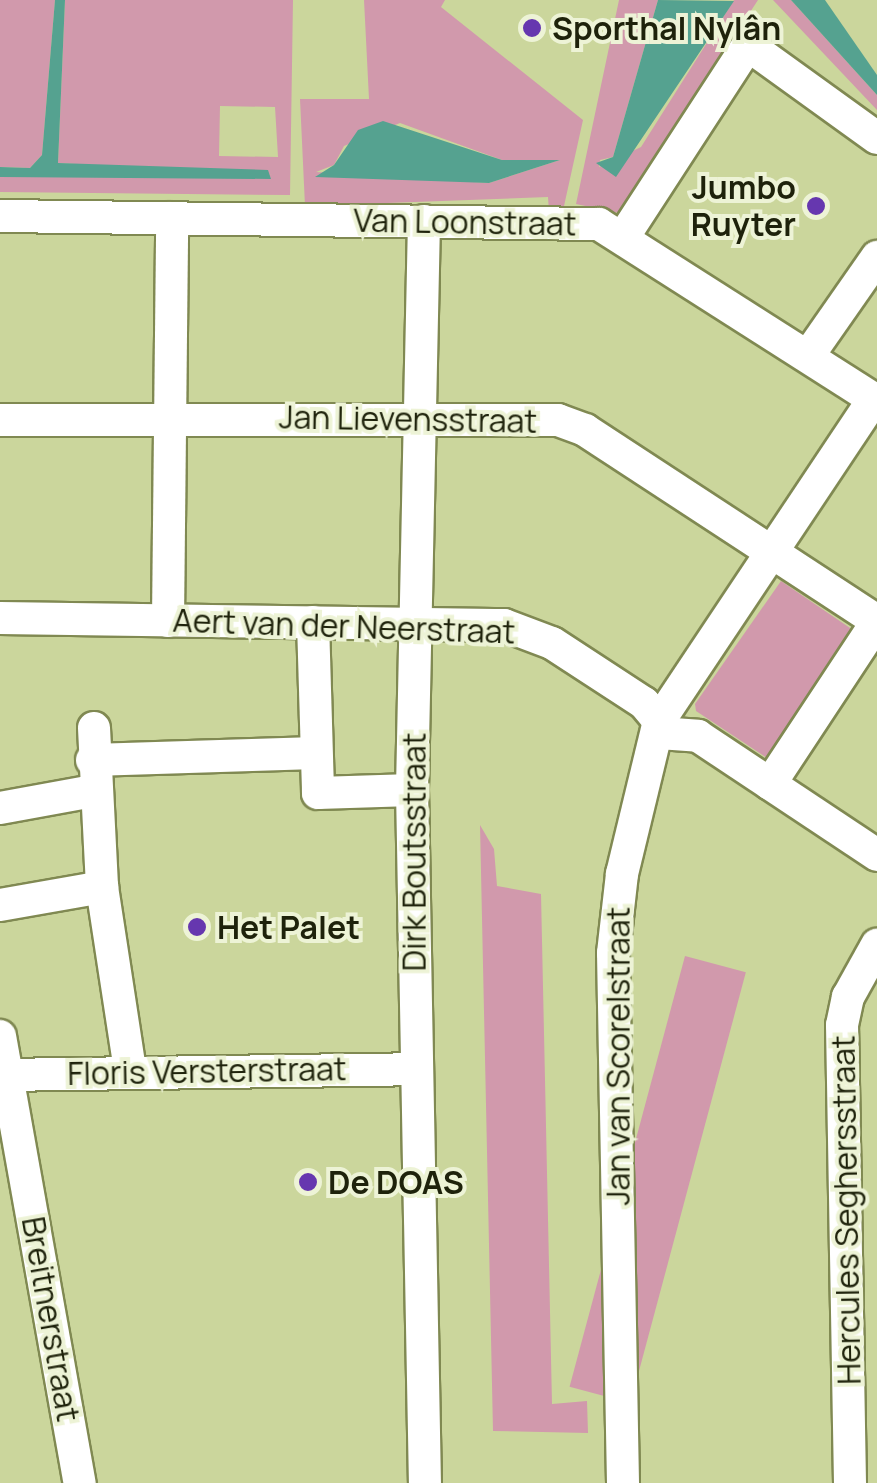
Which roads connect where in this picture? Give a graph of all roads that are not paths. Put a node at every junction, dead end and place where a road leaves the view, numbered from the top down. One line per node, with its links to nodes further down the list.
1 (877, 138): 5 (street)
2 (0, 216): 3 (street, Van Loonstraat)
3 (172, 218): 4 (street, Van Loonstraat); 9 (street)
4 (424, 221): 5 (street, Van Loonstraat); 10 (street, Dirk Boutsstraat)
5 (624, 236): 7 (street, Van Loonstraat)
6 (877, 257): 7 (street)
7 (808, 356): 8 (street, Van Loonstraat)
8 (875, 400): 12 (street, Jan van Scorelstraat)
9 (173, 417): 10 (street, Jan Lievensstraat); 11 (street, Jan Lievensstraat); 14 (street)
10 (421, 418): 12 (street, Jan Lievensstraat); 17 (street, Dirk Boutsstraat)
11 (0, 420)
12 (773, 554): 15 (street, Jan Lievensstraat); 18 (street, Jan van Scorelstraat)
13 (0, 618): 14 (street, Aert van der Neerstraat)
14 (168, 620): 16 (street, Aert van der Neerstraat)
15 (877, 621): 21 (street)
16 (314, 622): 17 (street, Aert van der Neerstraat); 19 (street)
17 (418, 624): 18 (street, Aert van der Neerstraat); 22 (street, Dirk Boutsstraat)
18 (659, 727): 21 (street, Aert van der Neerstraat); 35 (street, Jan van Scorelstraat)
19 (316, 753): 20 (street); 22 (street)
20 (93, 760): 23 (street); 25 (street)
21 (770, 784): 24 (street, Aert van der Neerstraat)
22 (412, 790): 29 (street, Dirk Boutsstraat)
23 (0, 808)
24 (877, 856)
25 (102, 887): 26 (street); 30 (street)
26 (0, 905)
27 (877, 945): 32 (street, Hercules Seghersstraat)
28 (0, 1036): 31 (street, Breitnerstraat)
29 (414, 1069): 30 (street, Floris Versterstraat); 34 (street, Dirk Boutsstraat)
30 (130, 1070): 31 (street, Floris Versterstraat)
31 (3, 1074): 33 (street, Breitnerstraat)
32 (862, 1325): 36 (street, Hercules Seghersstraat)
33 (80, 1483)
34 (425, 1483)
35 (623, 1483)
36 (850, 1483)

